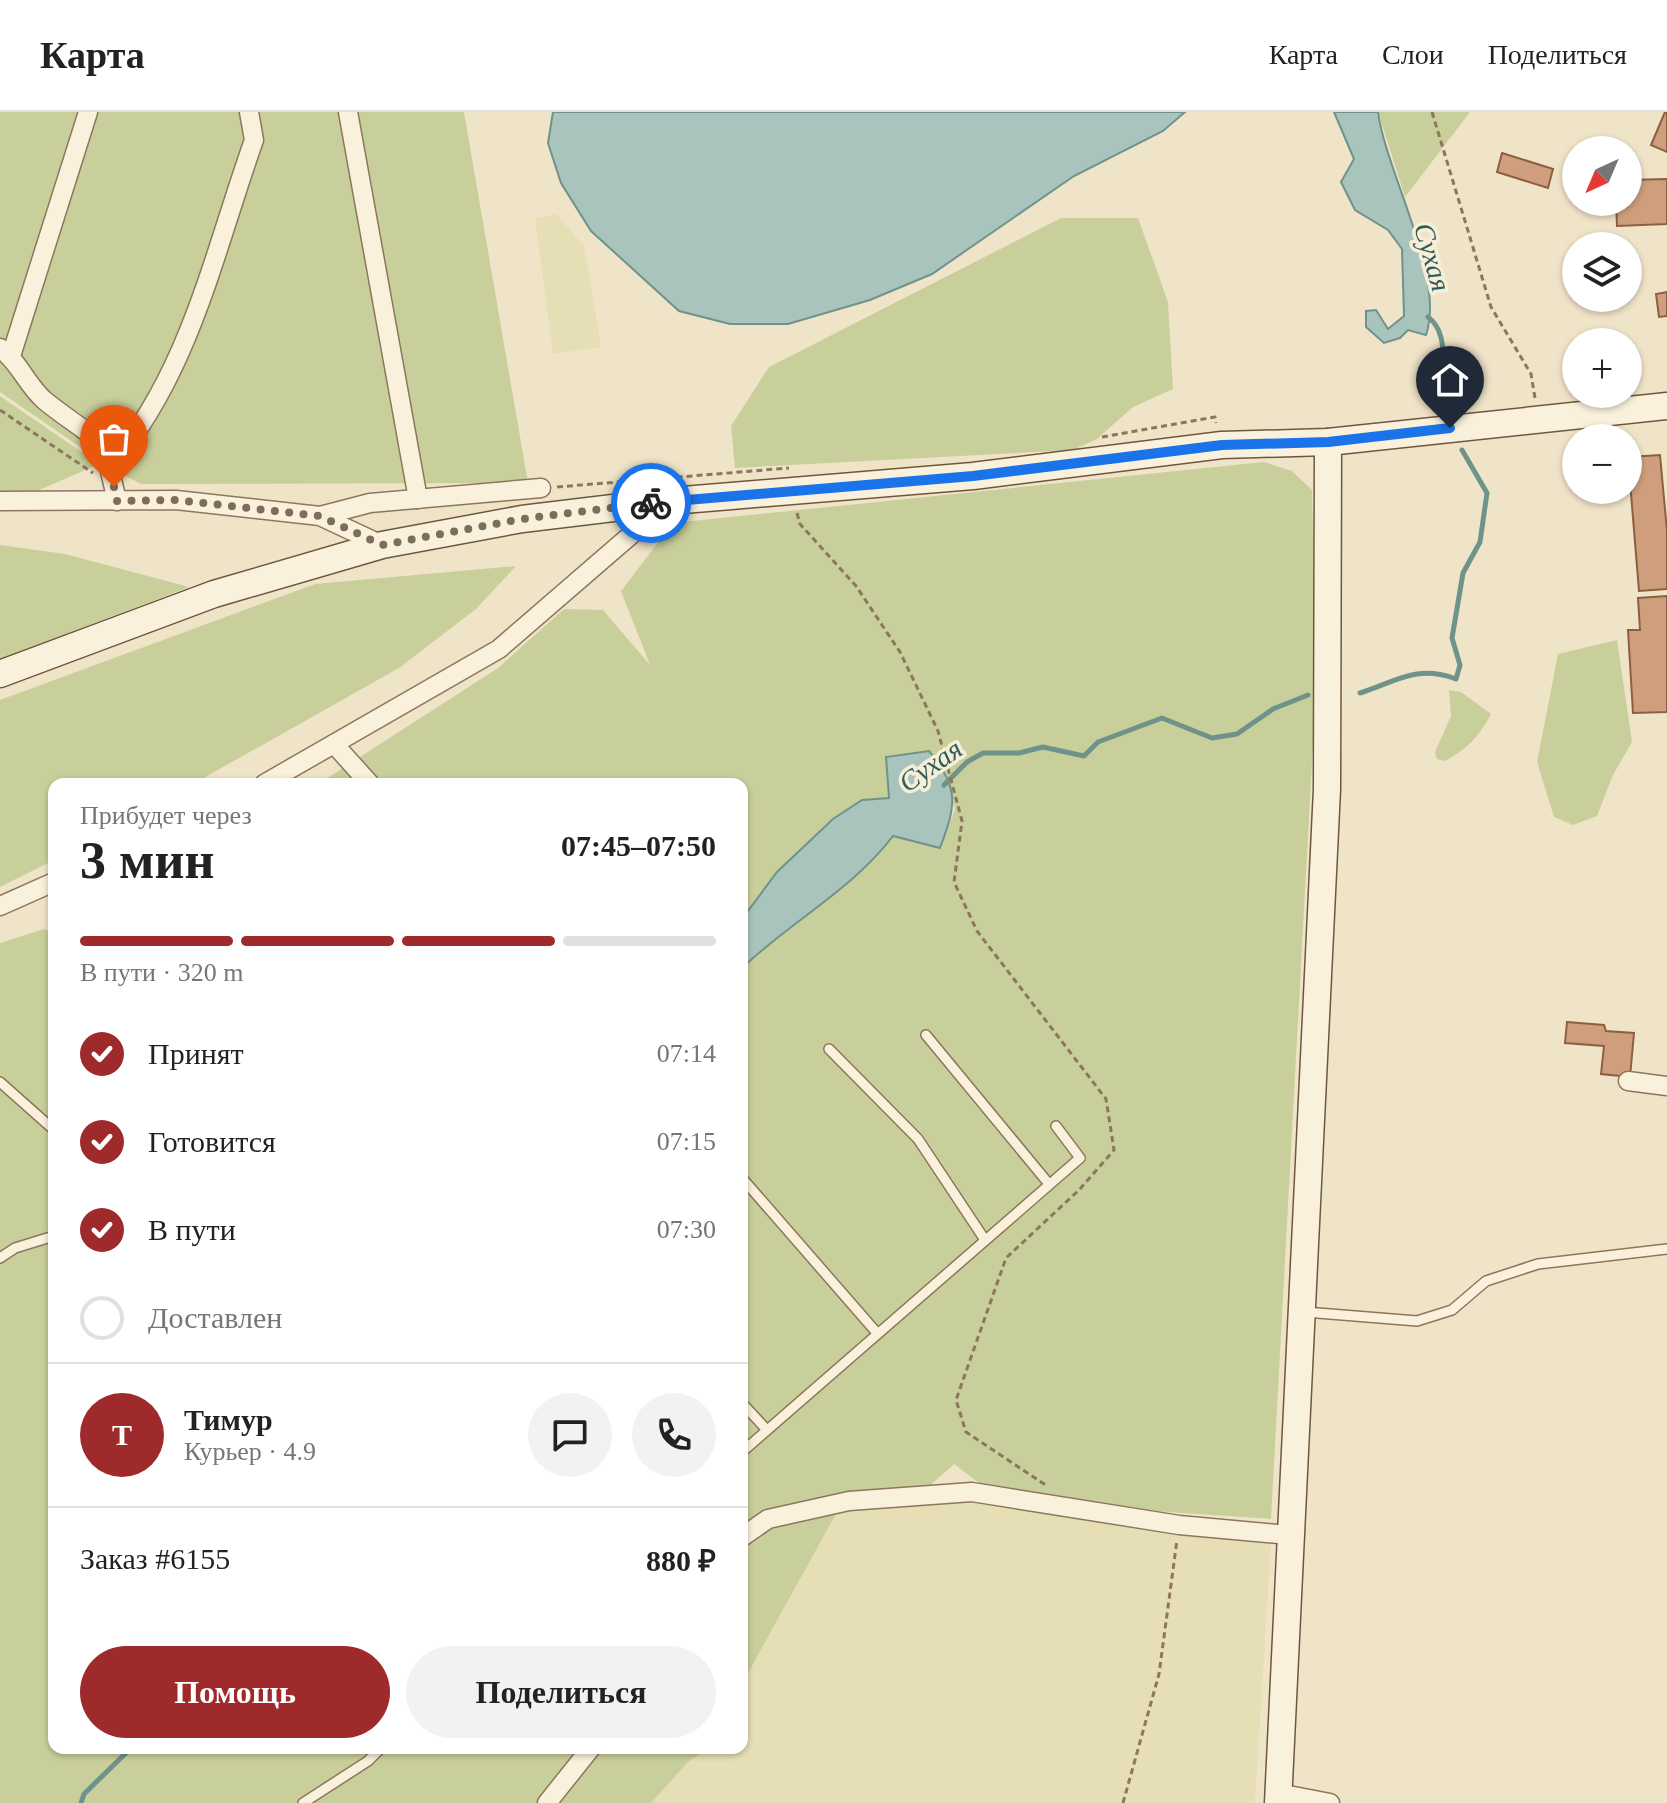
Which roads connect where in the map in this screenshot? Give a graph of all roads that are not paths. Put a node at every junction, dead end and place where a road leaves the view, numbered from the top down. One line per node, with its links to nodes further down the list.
1 (88, 112): 4 (street)
2 (249, 112): 7 (street)
3 (348, 112): 10 (street)
4 (5, 352): 7 (street)
5 (1667, 406): 6 (main road)
6 (1328, 442): 12 (main road); 34 (main road)
7 (118, 457): 9 (street)
8 (541, 488): 10 (street)
9 (115, 494): 11 (street); 13 (street)
10 (418, 499): 13 (street)
11 (0, 501)
12 (671, 501): 14 (main road); 16 (street)
13 (320, 516): 14 (street)
14 (382, 545): 15 (main road)
15 (0, 674)
16 (334, 744): 17 (street); 18 (street)
17 (274, 778)
18 (365, 778)
19 (48, 885): 20 (street)
20 (0, 906)
21 (926, 1035): 28 (lane)
22 (829, 1049): 31 (lane)
23 (1628, 1081): 24 (street)
24 (1667, 1086)
25 (2, 1087): 26 (lane)
26 (48, 1125)
27 (1056, 1126): 28 (lane)
28 (1049, 1184): 31 (lane)
29 (748, 1185): 35 (lane)
30 (48, 1238): 33 (lane)
31 (985, 1240): 35 (lane)
32 (1667, 1249): 34 (lane)
33 (0, 1258)
34 (1302, 1312): 40 (main road)
35 (877, 1333): 37 (lane)
36 (748, 1410): 37 (lane)
37 (766, 1429): 38 (lane)
38 (748, 1446)
39 (748, 1533): 40 (street)
40 (1289, 1535): 43 (main road)
41 (375, 1754): 44 (lane)
42 (586, 1754): 45 (street)
43 (1278, 1798): 46 (street)
44 (303, 1803)
45 (547, 1803)
46 (1330, 1803)

